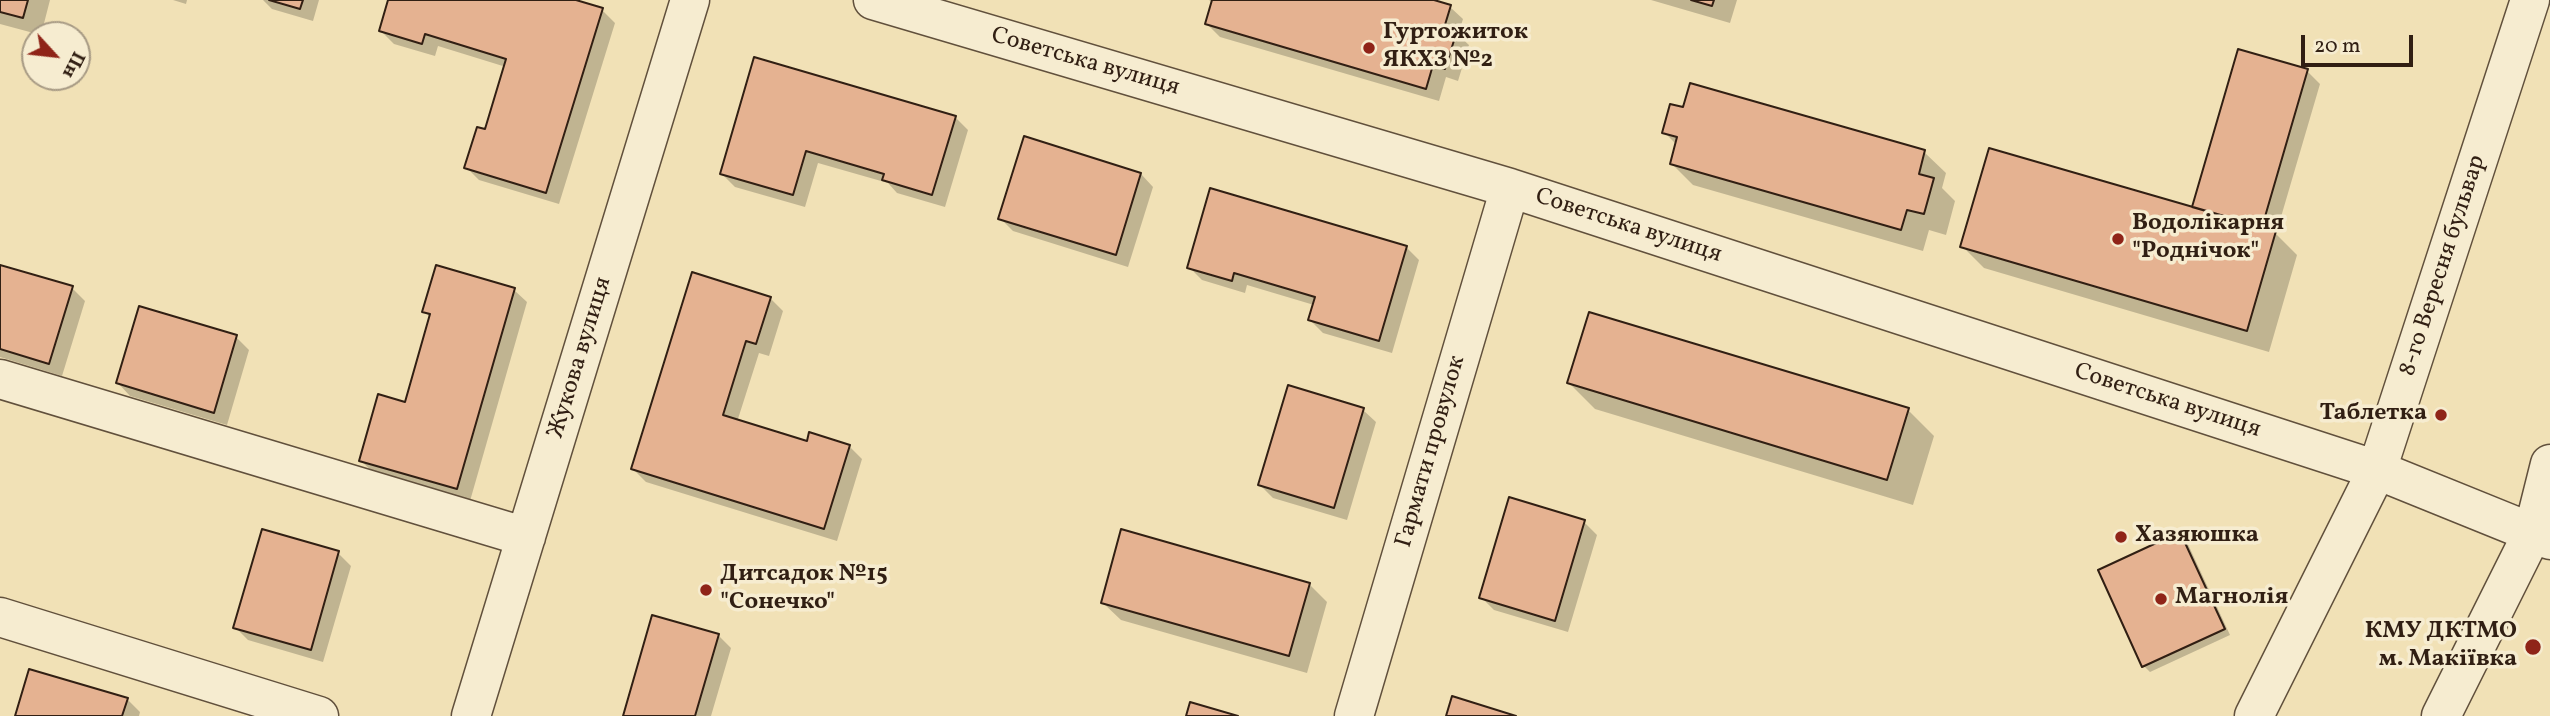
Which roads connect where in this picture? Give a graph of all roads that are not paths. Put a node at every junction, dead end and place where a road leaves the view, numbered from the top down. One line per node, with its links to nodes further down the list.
1 (690, 0): 9 (street, Жукова вулиця)
2 (873, 0): 4 (street, Советська вулиця)
3 (2530, 0): 7 (street, 8-го Вересня бульвар)
4 (1510, 188): 7 (street, Советська вулиця); 13 (street, Гармати провулок)
5 (0, 379): 9 (street)
6 (2550, 464): 8 (street)
7 (2377, 470): 8 (street, Советська вулиця); 14 (street, 8-го Вересня бульвар)
8 (2541, 536): 15 (street)
9 (526, 537): 12 (street, Жукова вулиця)
10 (0, 617): 11 (street)
11 (319, 716)
12 (471, 716)
13 (1354, 716)
14 (2254, 716)
15 (2441, 716)

